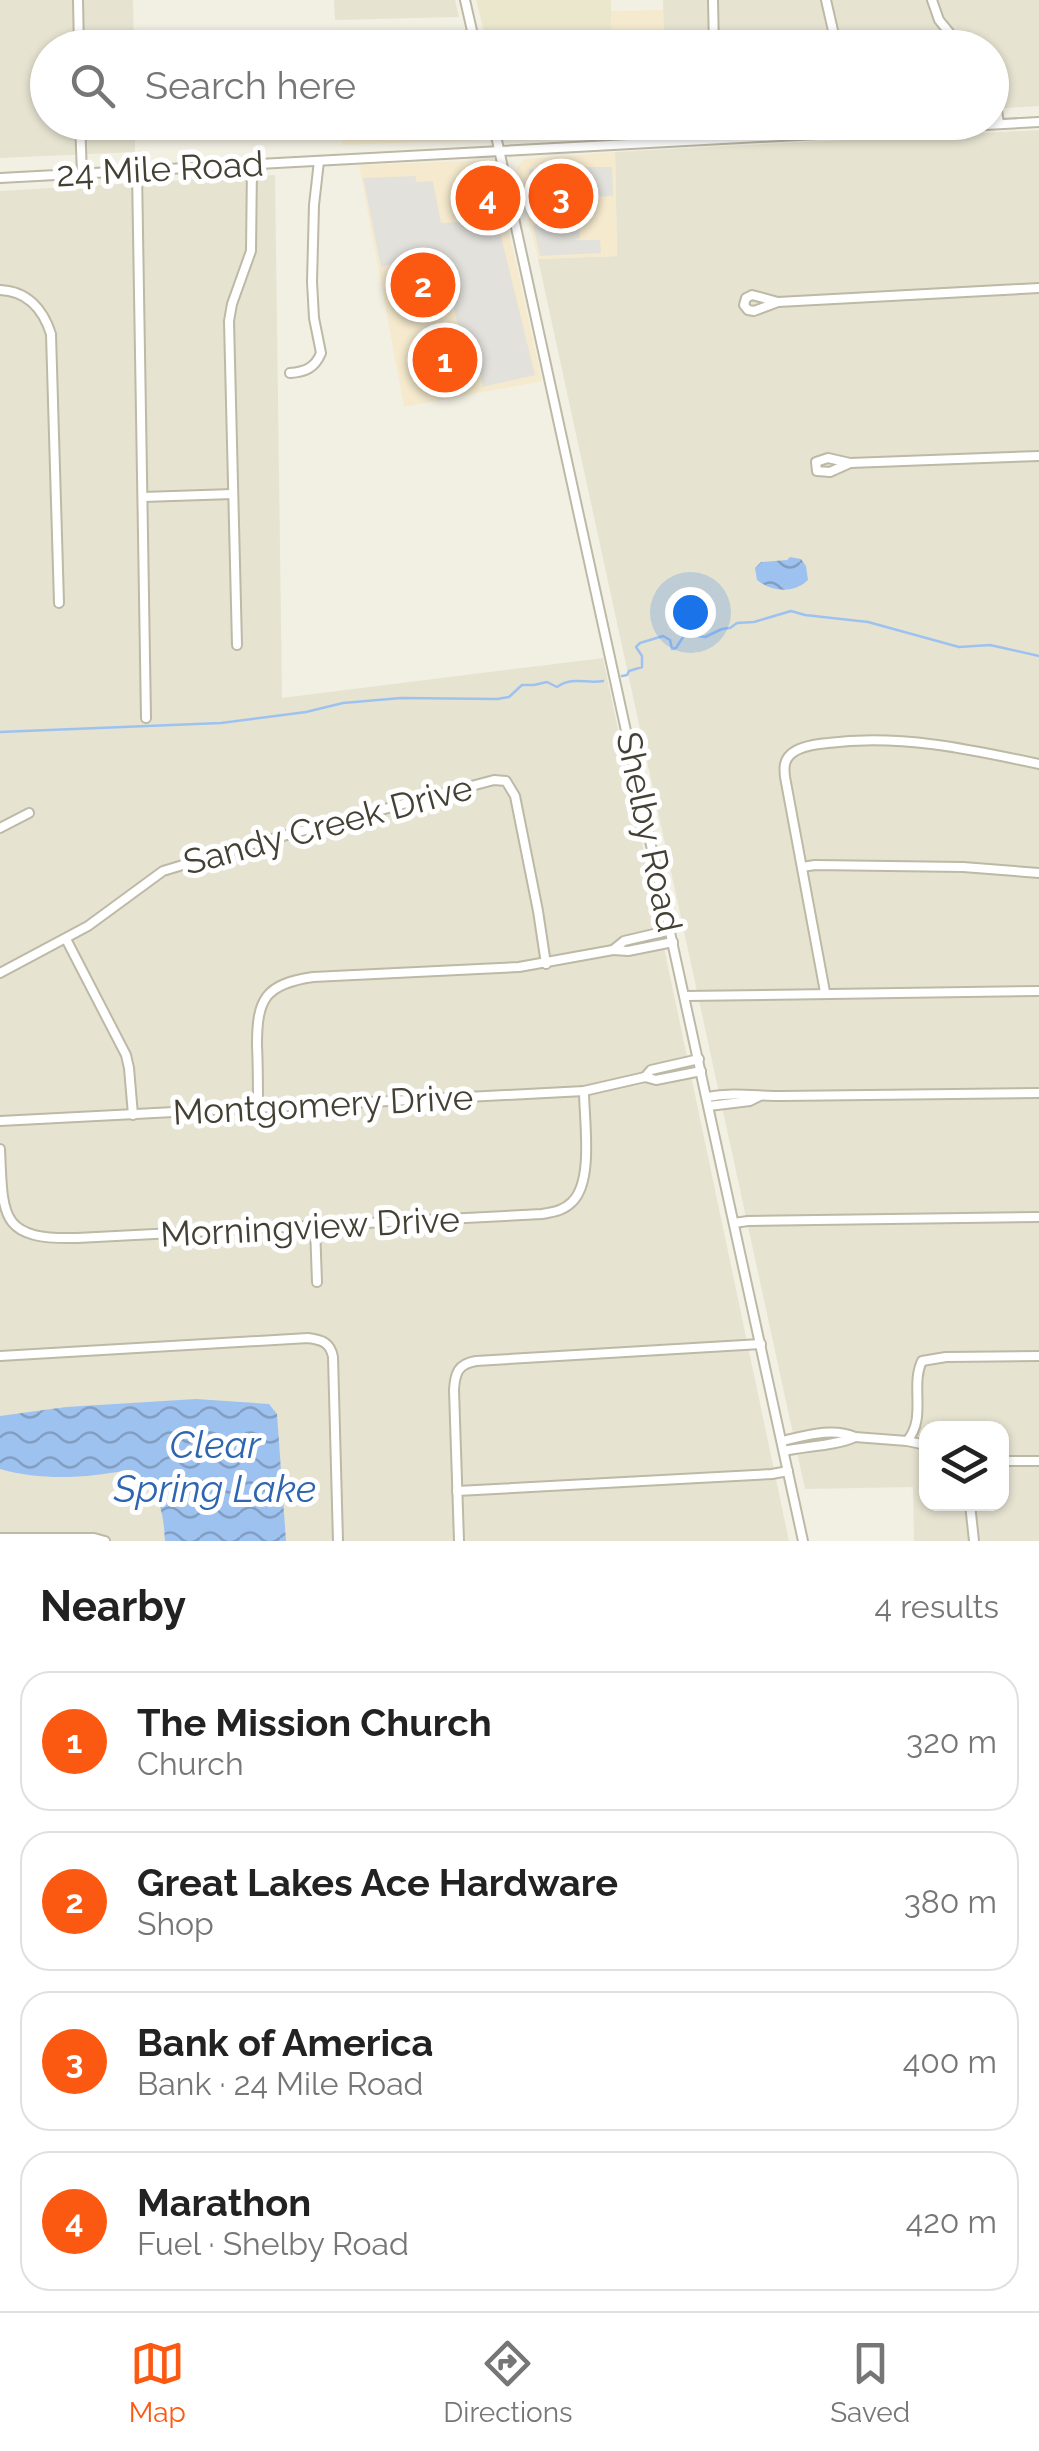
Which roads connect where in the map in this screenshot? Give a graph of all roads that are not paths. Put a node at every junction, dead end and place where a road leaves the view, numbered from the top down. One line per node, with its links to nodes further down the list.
1 (78, 0): 6 (street)
2 (465, 0): 7 (street)
3 (713, 0): 8 (street)
4 (826, 0): 9 (street)
5 (932, 0): 10 (street)
6 (78, 30)
7 (472, 30)
8 (714, 30)
9 (833, 30)
10 (947, 30)
11 (1039, 122): 12 (street, 24 Mile Road)
12 (1009, 124)
13 (81, 140): 20 (street)
14 (497, 140): 16 (street, Shelby Road)
15 (699, 140): 16 (street, 24 Mile Road)
16 (500, 152): 17 (street, 24 Mile Road); 38 (street, Shelby Road)
17 (318, 161): 18 (street, 24 Mile Road); 25 (street)
18 (252, 165): 19 (street, 24 Mile Road); 28 (street)
19 (138, 171): 20 (street, 24 Mile Road); 29 (street)
20 (82, 174): 21 (street, 24 Mile Road)
21 (0, 178)
22 (1039, 288): 24 (street)
23 (0, 290): 30 (street)
24 (778, 302)
25 (290, 372)
26 (1039, 456): 27 (street)
27 (850, 463)
28 (234, 494): 29 (street); 31 (street)
29 (143, 497): 32 (street)
30 (59, 604)
31 (236, 645)
32 (146, 718)
33 (1039, 764): 36 (street)
34 (28, 813): 35 (street)
35 (0, 828)
36 (802, 867): 37 (street); 45 (street)
37 (1039, 873)
38 (671, 930): 40 (street, Shelby Road); 41 (street)
39 (66, 939): 42 (street, Sandy Creek Drive); 43 (street, Sandy Creek Drive); 54 (street)
40 (674, 942): 41 (street); 46 (street, Shelby Road)
41 (612, 950): 42 (street)
42 (546, 964): 53 (street)
43 (0, 974)
44 (1039, 991): 45 (street)
45 (825, 992): 46 (street)
46 (685, 996): 47 (street, Shelby Road)
47 (698, 1059): 48 (street, Shelby Road); 49 (street, Montgomery Drive)
48 (701, 1071): 49 (street, Montgomery Drive); 52 (street, Shelby Road)
49 (645, 1077): 50 (street, Montgomery Drive)
50 (584, 1091): 53 (street, Montgomery Drive); 59 (street, Morningview Drive)
51 (1039, 1094): 52 (street)
52 (708, 1102): 58 (street, Shelby Road)
53 (258, 1108): 54 (street, Montgomery Drive)
54 (132, 1114): 55 (street, Montgomery Drive)
55 (0, 1120)
56 (0, 1149): 59 (street, Morningview Drive)
57 (1039, 1217): 58 (street)
58 (734, 1222): 61 (street, Shelby Road)
59 (315, 1227): 60 (street)
60 (318, 1282)
61 (761, 1344): 66 (street, Shelby Road); 70 (street)
62 (0, 1356): 74 (street)
63 (1039, 1356): 64 (street)
64 (907, 1441): 65 (street); 66 (street)
65 (919, 1444)
66 (783, 1446): 69 (street, Shelby Road)
67 (1009, 1461): 68 (street)
68 (1039, 1461)
69 (788, 1470): 70 (street); 76 (street, Shelby Road)
70 (457, 1491): 75 (street)
71 (971, 1511): 77 (street)
72 (0, 1538): 73 (street)
73 (105, 1541)
74 (338, 1541)
75 (459, 1541)
76 (803, 1541)
77 (974, 1541)

